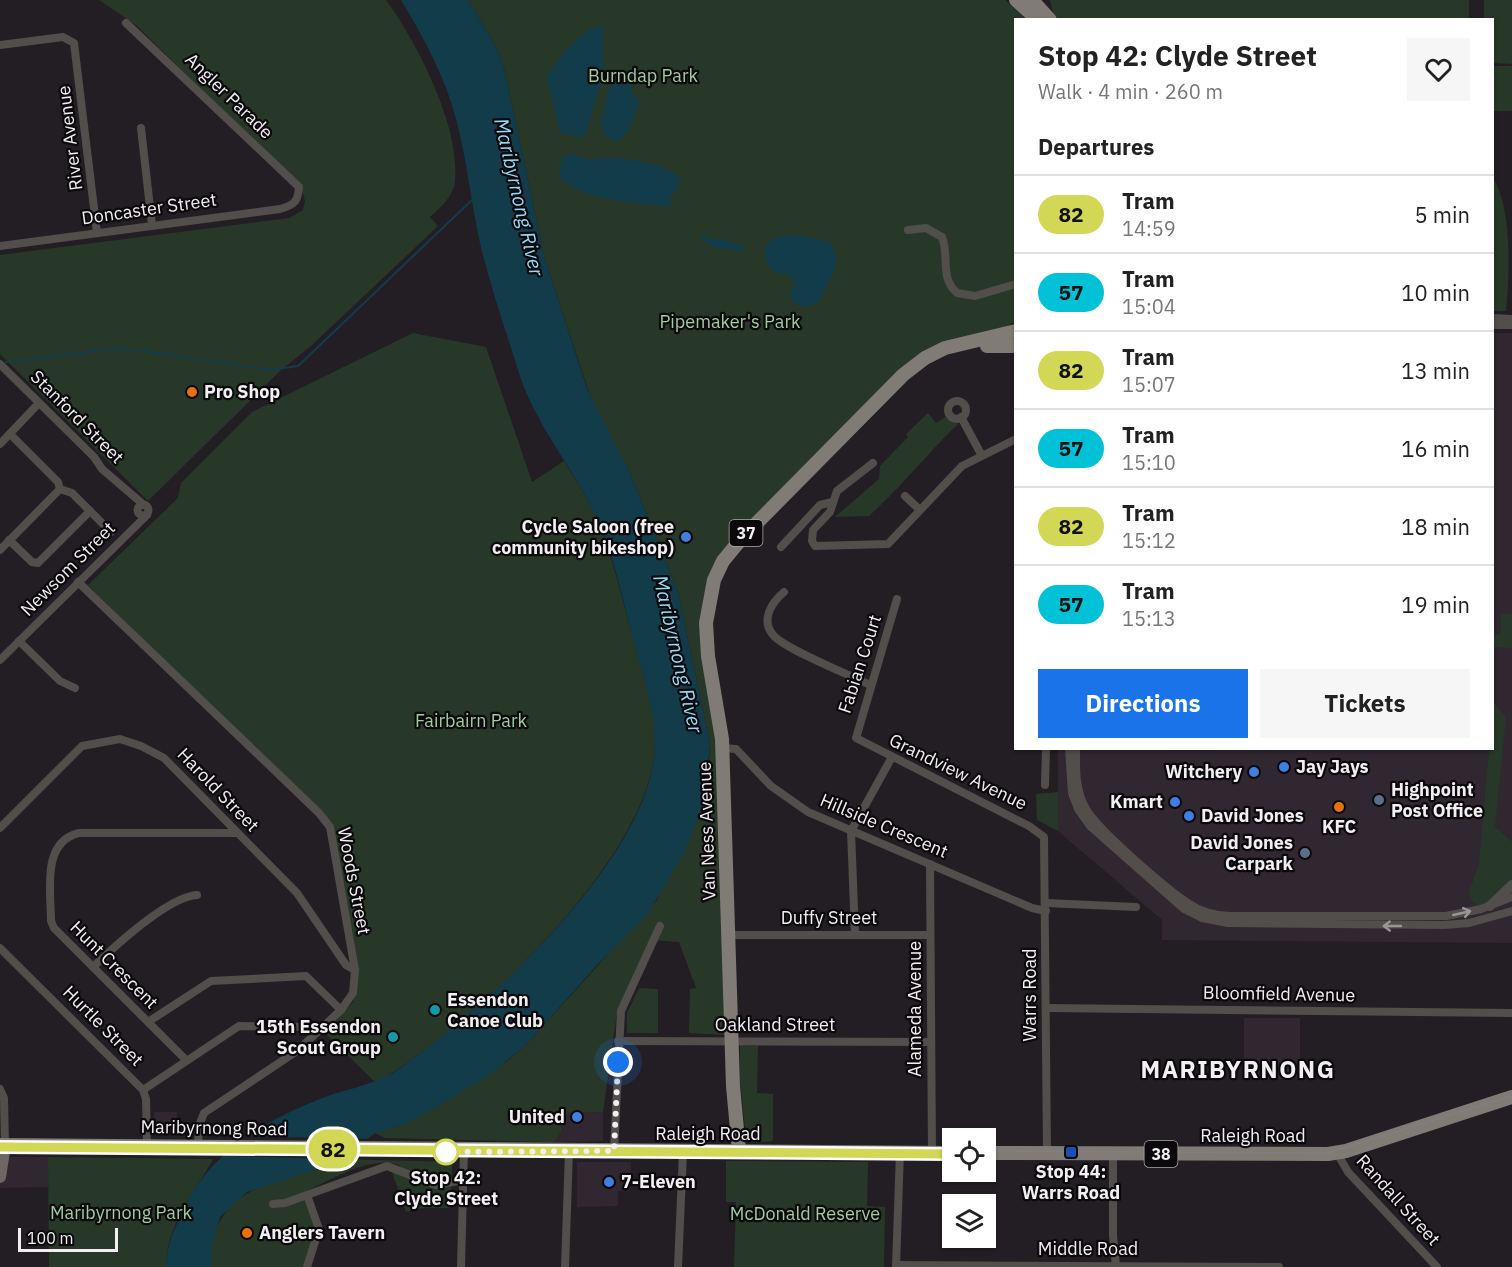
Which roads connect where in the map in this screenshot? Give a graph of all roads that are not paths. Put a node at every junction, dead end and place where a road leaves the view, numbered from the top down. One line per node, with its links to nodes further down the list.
1 (1016, 0): 2 (main road)
2 (1034, 9): 3 (main road)
3 (1047, 18)
4 (126, 23): 7 (street, Angler Parade)
5 (0, 45): 10 (street, River Avenue)
6 (141, 128): 8 (street)
7 (298, 198): 8 (street, Doncaster Street)
8 (152, 225): 10 (street, Doncaster Street)
9 (908, 230): 12 (street)
10 (97, 232): 11 (street, Doncaster Street)
11 (0, 246)
12 (1014, 286)
13 (1494, 318): 14 (street)
14 (1512, 319)
15 (1494, 325): 16 (street)
16 (1512, 325)
17 (1014, 332): 20 (main road, Van Ness Avenue / 37)
18 (1014, 346): 20 (main road, Van Ness Avenue / 37)
19 (0, 364): 21 (street, Stanford Street)
20 (912, 369): 50 (main road, Van Ness Avenue / 37)
21 (39, 403): 23 (street); 32 (street, Stanford Street)
22 (961, 417): 27 (street)
23 (10, 434): 25 (street); 29 (street)
24 (1014, 440): 27 (street)
25 (0, 444)
26 (1014, 445): 27 (street)
27 (981, 454): 33 (street)
28 (873, 463): 31 (street)
29 (60, 489): 34 (street); 36 (street)
30 (905, 496): 33 (street)
31 (832, 500): 33 (street); 37 (street)
32 (142, 510): 39 (street, Newsom Street)
33 (920, 510)
34 (90, 511): 35 (street); 36 (street)
35 (111, 532)
36 (9, 540): 38 (street)
37 (780, 547)
38 (0, 550)
39 (78, 582): 42 (street, Newsom Street); 71 (street, Woods Street)
40 (784, 592): 44 (street)
41 (897, 599): 44 (street, Fabian Court)
42 (19, 641): 43 (street, Newsom Street); 45 (street)
43 (0, 659)
44 (870, 685): 46 (street, Fabian Court)
45 (75, 688)
46 (856, 738): 51 (street, Grandview Avenue)
47 (1046, 750): 52 (street)
48 (1070, 750): 64 (street, one-way to 48)
49 (1076, 750): 62 (street, one-way to 62)
50 (723, 751): 55 (street, Hillside Crescent); 66 (main road, Van Ness Avenue / 37)
51 (892, 757): 55 (street); 56 (street, Grandview Avenue)
52 (1045, 785)
53 (0, 828): 54 (street, Harold Street)
54 (235, 833): 70 (street, Hunt Crescent); 71 (street, Harold Street)
55 (856, 834): 57 (street, Hillside Crescent); 67 (street)
56 (1044, 837): 61 (street, Warrs Road)
57 (930, 864): 61 (street, Hillside Crescent); 68 (street, Alameda Avenue)
58 (1512, 885): 62 (street)
59 (197, 895): 70 (street)
60 (1512, 897): 62 (street)
61 (1046, 906): 63 (street, Hillside Crescent); 72 (street, Warrs Road)
62 (1490, 906)
63 (1136, 907)
64 (1512, 911)
65 (660, 926): 77 (street)
66 (728, 934): 67 (street, Duffy Street); 78 (main road, Van Ness Avenue / 37)
67 (855, 934): 68 (street, Duffy Street)
68 (930, 934): 79 (street, Alameda Avenue)
69 (0, 948): 82 (street, Hurtle Street)
70 (93, 967): 75 (street, Hunt Crescent)
71 (355, 970): 73 (street, Woods Street)
72 (1046, 1008): 74 (street, Bloomfield Avenue); 96 (street, Warrs Road)
73 (341, 1010): 75 (street); 76 (street, Woods Street)
74 (1512, 1013)
75 (148, 1022): 80 (street, Hunt Crescent)
76 (321, 1027): 80 (street); 84 (street, Woods Street)
77 (618, 1041): 78 (street, Oakland Street); 89 (street)
78 (732, 1041): 79 (street, Oakland Street); 90 (main road, Van Ness Avenue / 37)
79 (931, 1042): 93 (street, Alameda Avenue)
80 (186, 1060): 82 (street)
81 (0, 1089): 85 (street)
82 (143, 1090): 86 (street, Hurtle Street)
83 (1512, 1098): 97 (main road, Raleigh Road / 38)
84 (198, 1144): 86 (main road, Maribyrnong Road); 87 (main road, Maribyrnong Road)
85 (3, 1145): 86 (main road, Maribyrnong Road); 99 (main road)
86 (147, 1145)
87 (464, 1150): 88 (main road, Raleigh Road); 100 (street)
88 (569, 1151): 89 (main road, Raleigh Road); 107 (street)
89 (614, 1151): 91 (main road, Raleigh Road)
90 (736, 1151): 91 (main road, Raleigh Road); 92 (main road, Raleigh Road)
91 (682, 1152): 108 (street)
92 (900, 1152): 93 (main road, Raleigh Road); 103 (street)
93 (933, 1153): 94 (main road, Raleigh Road)
94 (942, 1153)
95 (996, 1153): 96 (main road, Raleigh Road / 38)
96 (1047, 1153): 98 (main road, Raleigh Road / 38)
97 (1337, 1153): 98 (main road, Raleigh Road / 38); 110 (street, Randall Street)
98 (1113, 1154): 104 (street)
99 (0, 1177)
100 (463, 1180): 101 (street); 106 (street)
101 (307, 1195): 102 (street); 105 (street)
102 (273, 1204)
103 (896, 1266): 104 (street, Middle Road)
104 (1110, 1266): 109 (street, Middle Road)
105 (307, 1267)
106 (460, 1267)
107 (565, 1267)
108 (678, 1267)
109 (1279, 1267)
110 (1437, 1267)

